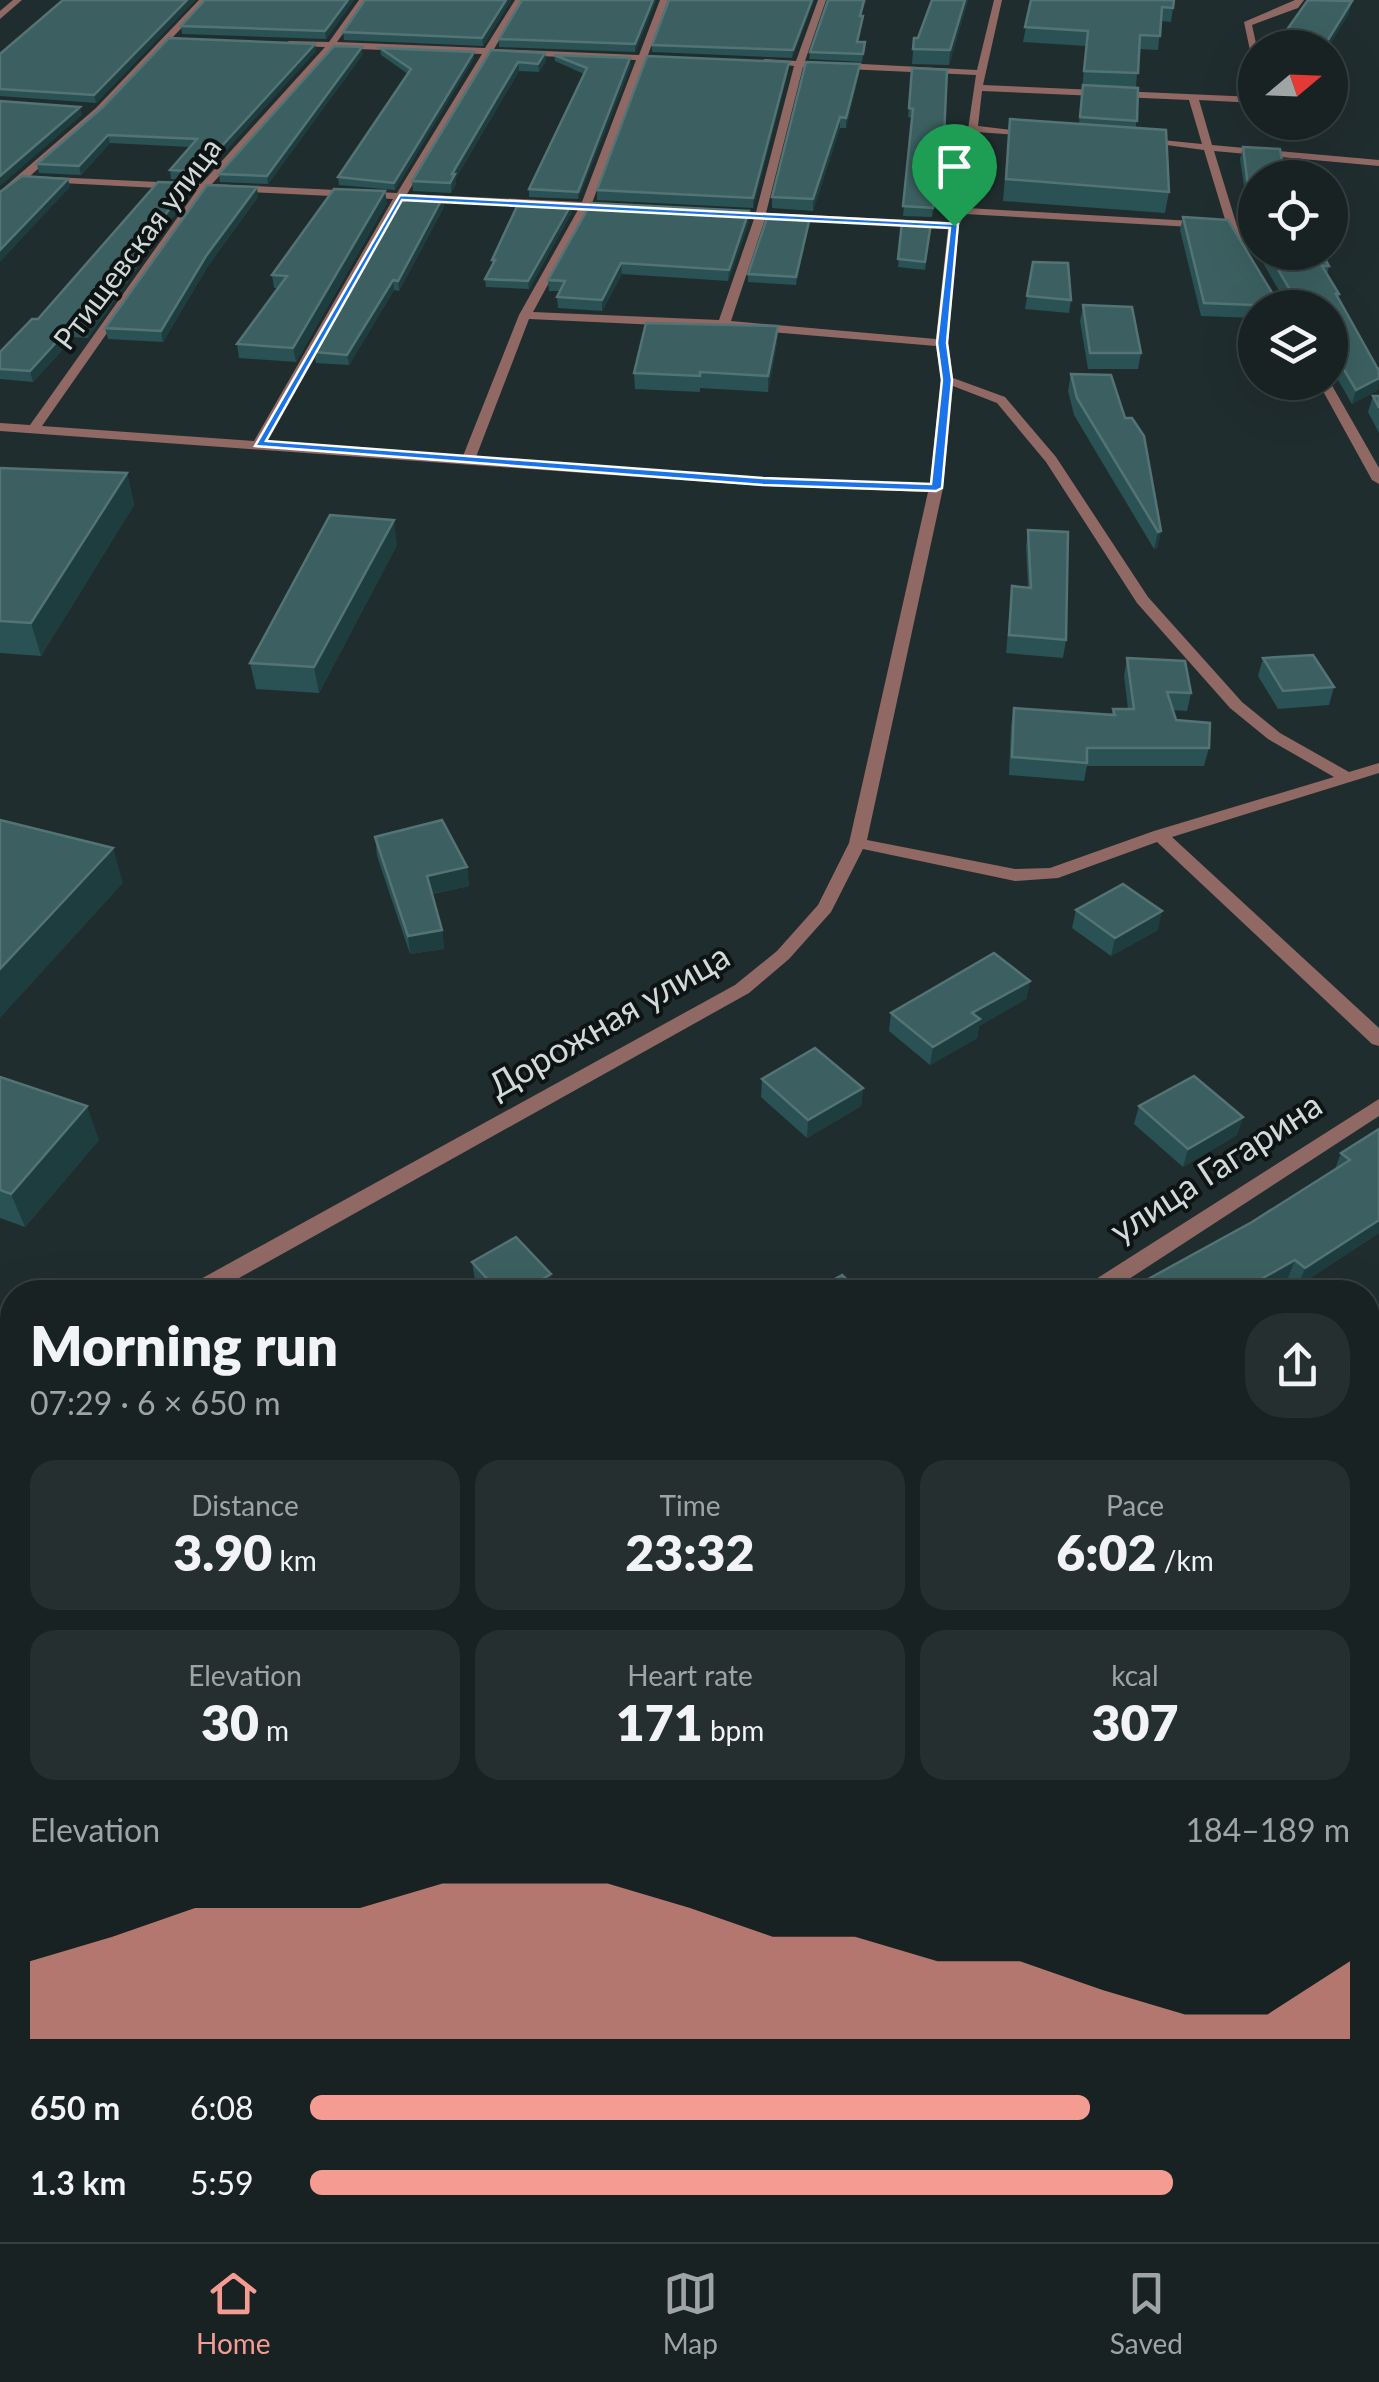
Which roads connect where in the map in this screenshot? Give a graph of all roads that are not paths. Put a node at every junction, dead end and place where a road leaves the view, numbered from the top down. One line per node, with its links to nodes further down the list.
1 (18, 0): 9 (street)
2 (204, 0): 11 (street)
3 (363, 0): 14 (street, Ртищевская улица)
4 (519, 0): 15 (street)
5 (664, 0): 16 (street)
6 (822, 0): 19 (street)
7 (998, 0): 20 (street, Дорожная улица)
8 (1300, 0): 10 (street)
9 (0, 16)
10 (1248, 30)
11 (167, 39): 12 (street); 25 (street)
12 (185, 40)
13 (275, 43): 14 (street)
14 (329, 45): 15 (street); 32 (street, Ртищевская улица)
15 (490, 50): 16 (street); 34 (street)
16 (640, 58): 17 (street); 35 (street)
17 (680, 59)
18 (759, 62): 19 (street)
19 (799, 64): 20 (street); 38 (street)
20 (983, 74): 21 (street, Дорожная улица)
21 (978, 88): 22 (street); 26 (street, Дорожная улица)
22 (1193, 98): 23 (street); 29 (street)
23 (1238, 99)
24 (79, 108): 25 (street)
25 (98, 110): 31 (street)
26 (974, 129): 27 (street); 39 (street, Дорожная улица)
27 (1052, 135)
28 (1130, 140): 29 (street)
29 (1207, 146): 30 (street); 40 (street)
30 (1379, 163)
31 (17, 178): 32 (street); 33 (street)
32 (205, 186): 34 (street); 48 (street, Ртищевская улица)
33 (0, 196)
34 (400, 198): 35 (street); 49 (street)
35 (586, 205): 36 (street); 42 (street)
36 (625, 208)
37 (702, 213): 38 (street)
38 (760, 217): 39 (street); 43 (street)
39 (958, 218): 40 (street); 44 (street, Дорожная улица)
40 (1232, 226): 41 (street)
41 (1238, 236)
42 (525, 314): 43 (street); 50 (street)
43 (724, 324): 44 (street)
44 (942, 343): 45 (street, Дорожная улица)
45 (947, 380): 52 (street, Дорожная улица); 54 (street)
46 (1334, 400): 51 (street)
47 (0, 427): 48 (street)
48 (34, 429): 49 (street)
49 (259, 444): 50 (street)
50 (469, 458): 52 (street)
51 (1379, 480)
52 (936, 488): 56 (street, Дорожная улица)
53 (1379, 768): 54 (street)
54 (1348, 778): 55 (street)
55 (1160, 835): 56 (street); 57 (street)
56 (858, 842): 59 (street, Дорожная улица)
57 (1379, 1039)
58 (1379, 1106): 60 (street, улица Гагарина)
59 (218, 1280)
60 (1111, 1280)

